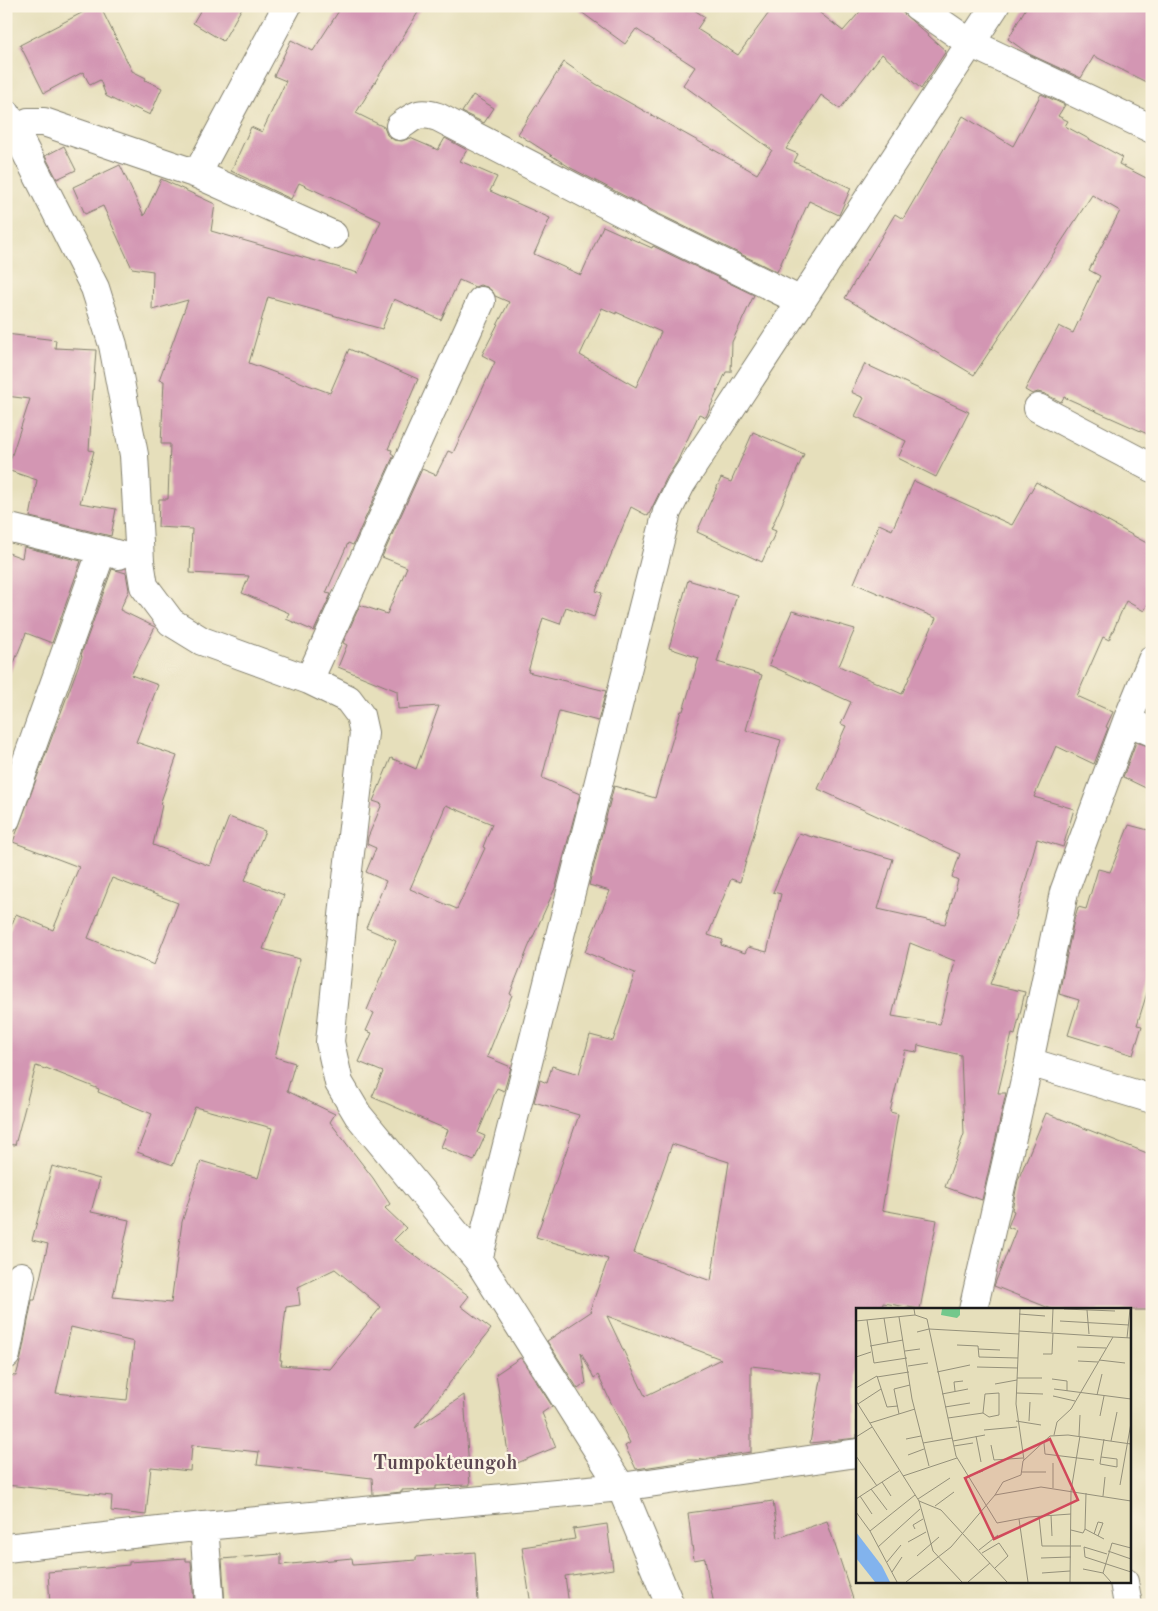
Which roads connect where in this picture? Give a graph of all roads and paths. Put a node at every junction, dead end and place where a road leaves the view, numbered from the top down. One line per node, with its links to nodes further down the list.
1 (287, 6): 8 (street)
2 (917, 6): 4 (street)
3 (995, 6): 4 (street)
4 (970, 43): 7 (street); 11 (street)
5 (10, 120): 8 (street); 16 (street)
6 (400, 126): 11 (street)
7 (1152, 129)
8 (197, 174): 9 (street)
9 (333, 235)
10 (481, 301): 18 (street)
11 (801, 301): 24 (street)
12 (1038, 408): 13 (street)
13 (1152, 468)
14 (6, 527): 15 (street)
15 (102, 550): 16 (street); 21 (street)
16 (140, 562): 18 (street)
17 (1152, 660): 19 (street)
18 (309, 680): 24 (street)
19 (1127, 721): 20 (street); 22 (street)
20 (1152, 732)
21 (6, 819)
22 (1029, 1062): 23 (street); 26 (street)
23 (1152, 1099)
24 (478, 1260): 29 (street)
25 (21, 1276): 27 (street)
26 (973, 1308)
27 (6, 1355)
28 (856, 1453): 29 (street)
29 (621, 1487): 30 (street); 34 (street)
30 (204, 1526): 31 (street); 33 (street)
31 (6, 1548)
32 (1124, 1584): 35 (street)
33 (210, 1605)
34 (670, 1605)
35 (1128, 1605)

